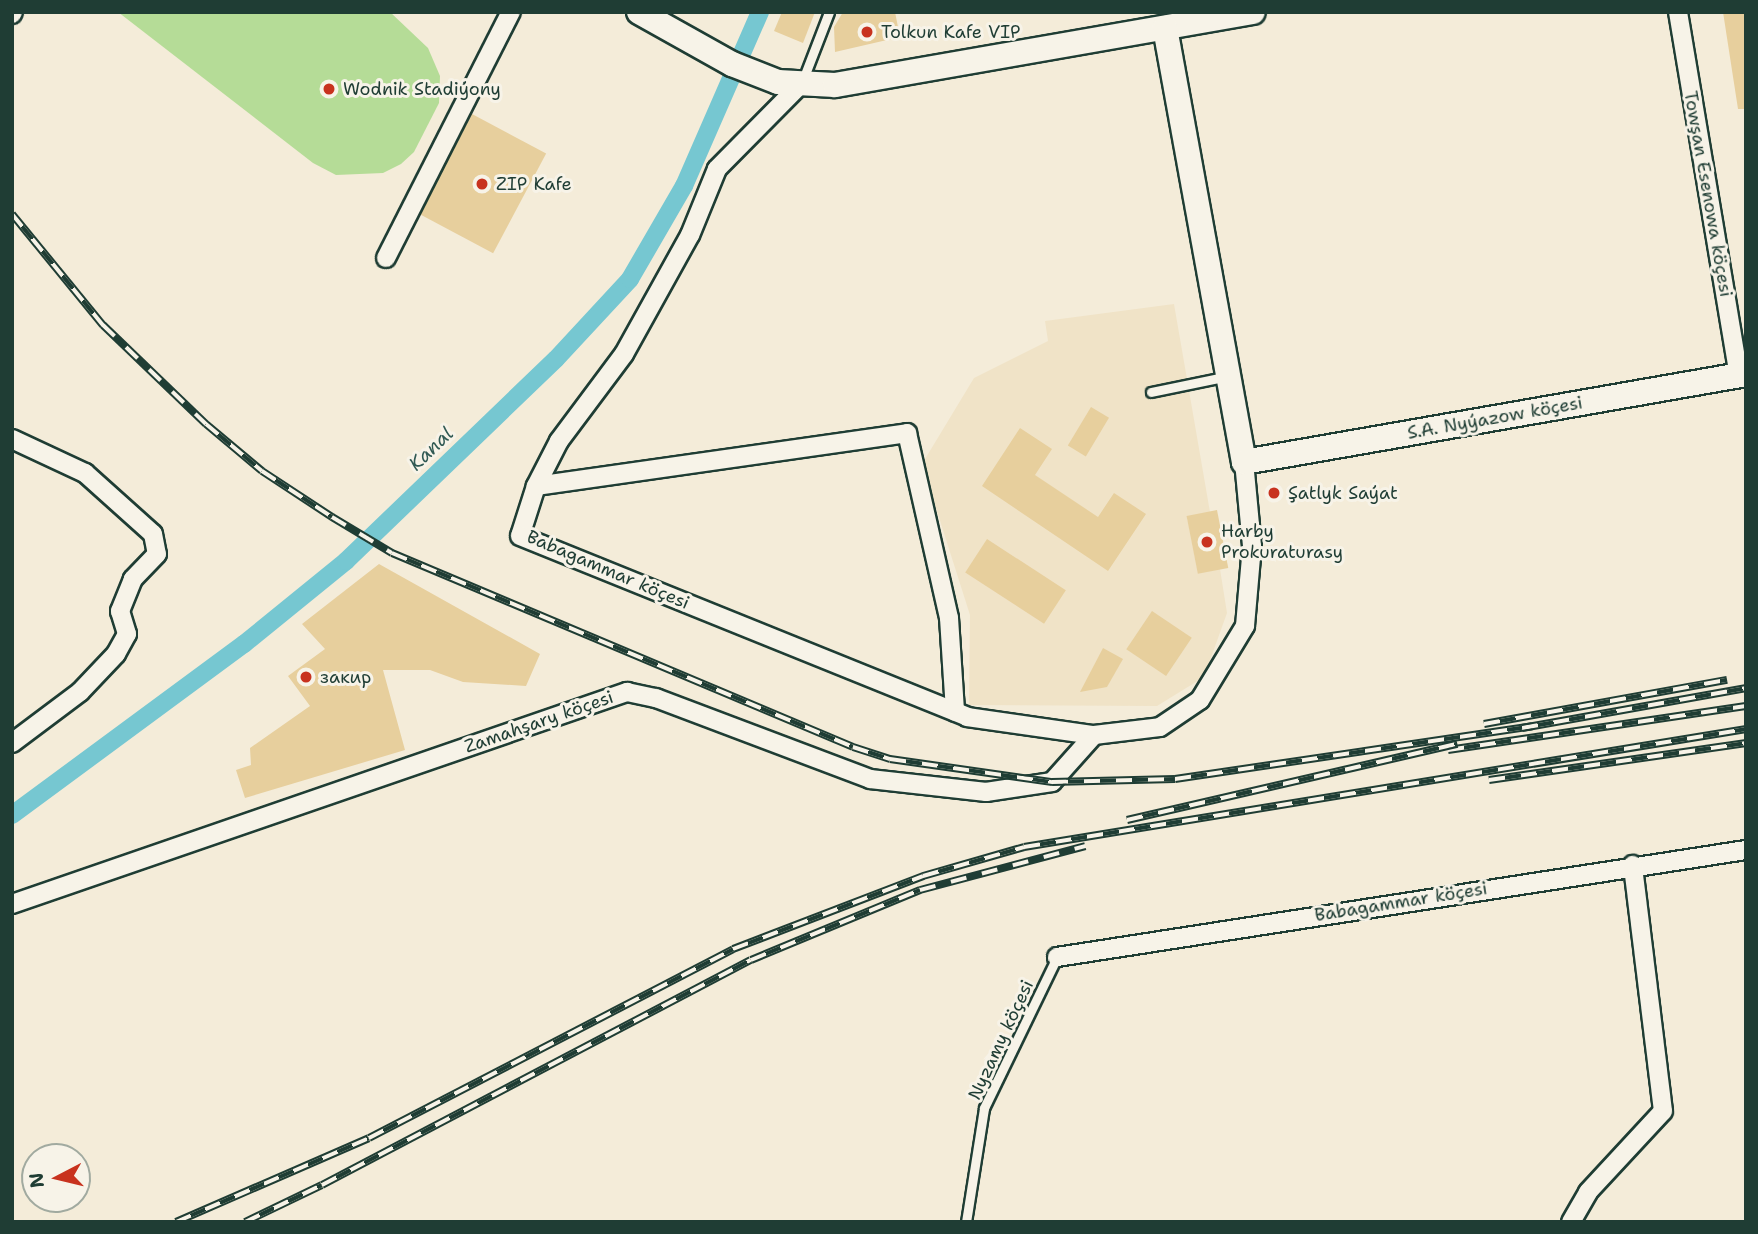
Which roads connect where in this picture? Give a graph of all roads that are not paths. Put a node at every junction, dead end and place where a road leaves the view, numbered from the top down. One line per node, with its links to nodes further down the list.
1 (511, 12): 8 (street)
2 (639, 12): 7 (street)
3 (829, 12): 7 (lane)
4 (1253, 12): 6 (street)
5 (1678, 12): 9 (street, Towşan Esenowa köçesi)
6 (1165, 27): 7 (street); 10 (street)
7 (790, 83): 14 (street, Babagammar köçesi)
8 (386, 258)
9 (1743, 375): 13 (street, S.A. Nyýazow köçesi)
10 (1228, 376): 11 (lane); 13 (street)
11 (1151, 391)
12 (12, 439): 17 (street)
13 (1244, 462): 16 (street, Babagammar köçesi)
14 (536, 486): 15 (street, Babagammar köçesi); 15 (street)
15 (955, 712): 16 (street, Babagammar köçesi)
16 (1094, 734): 20 (street, Zamahşary köçesi)
17 (12, 743)
18 (1746, 850): 19 (street, Babagammar köçesi)
19 (1633, 865): 21 (street, Babagammar köçesi); 23 (street)
20 (12, 904)
21 (1057, 957): 22 (lane, Nyzamy köçesi)
22 (967, 1222)
23 (1571, 1222)

